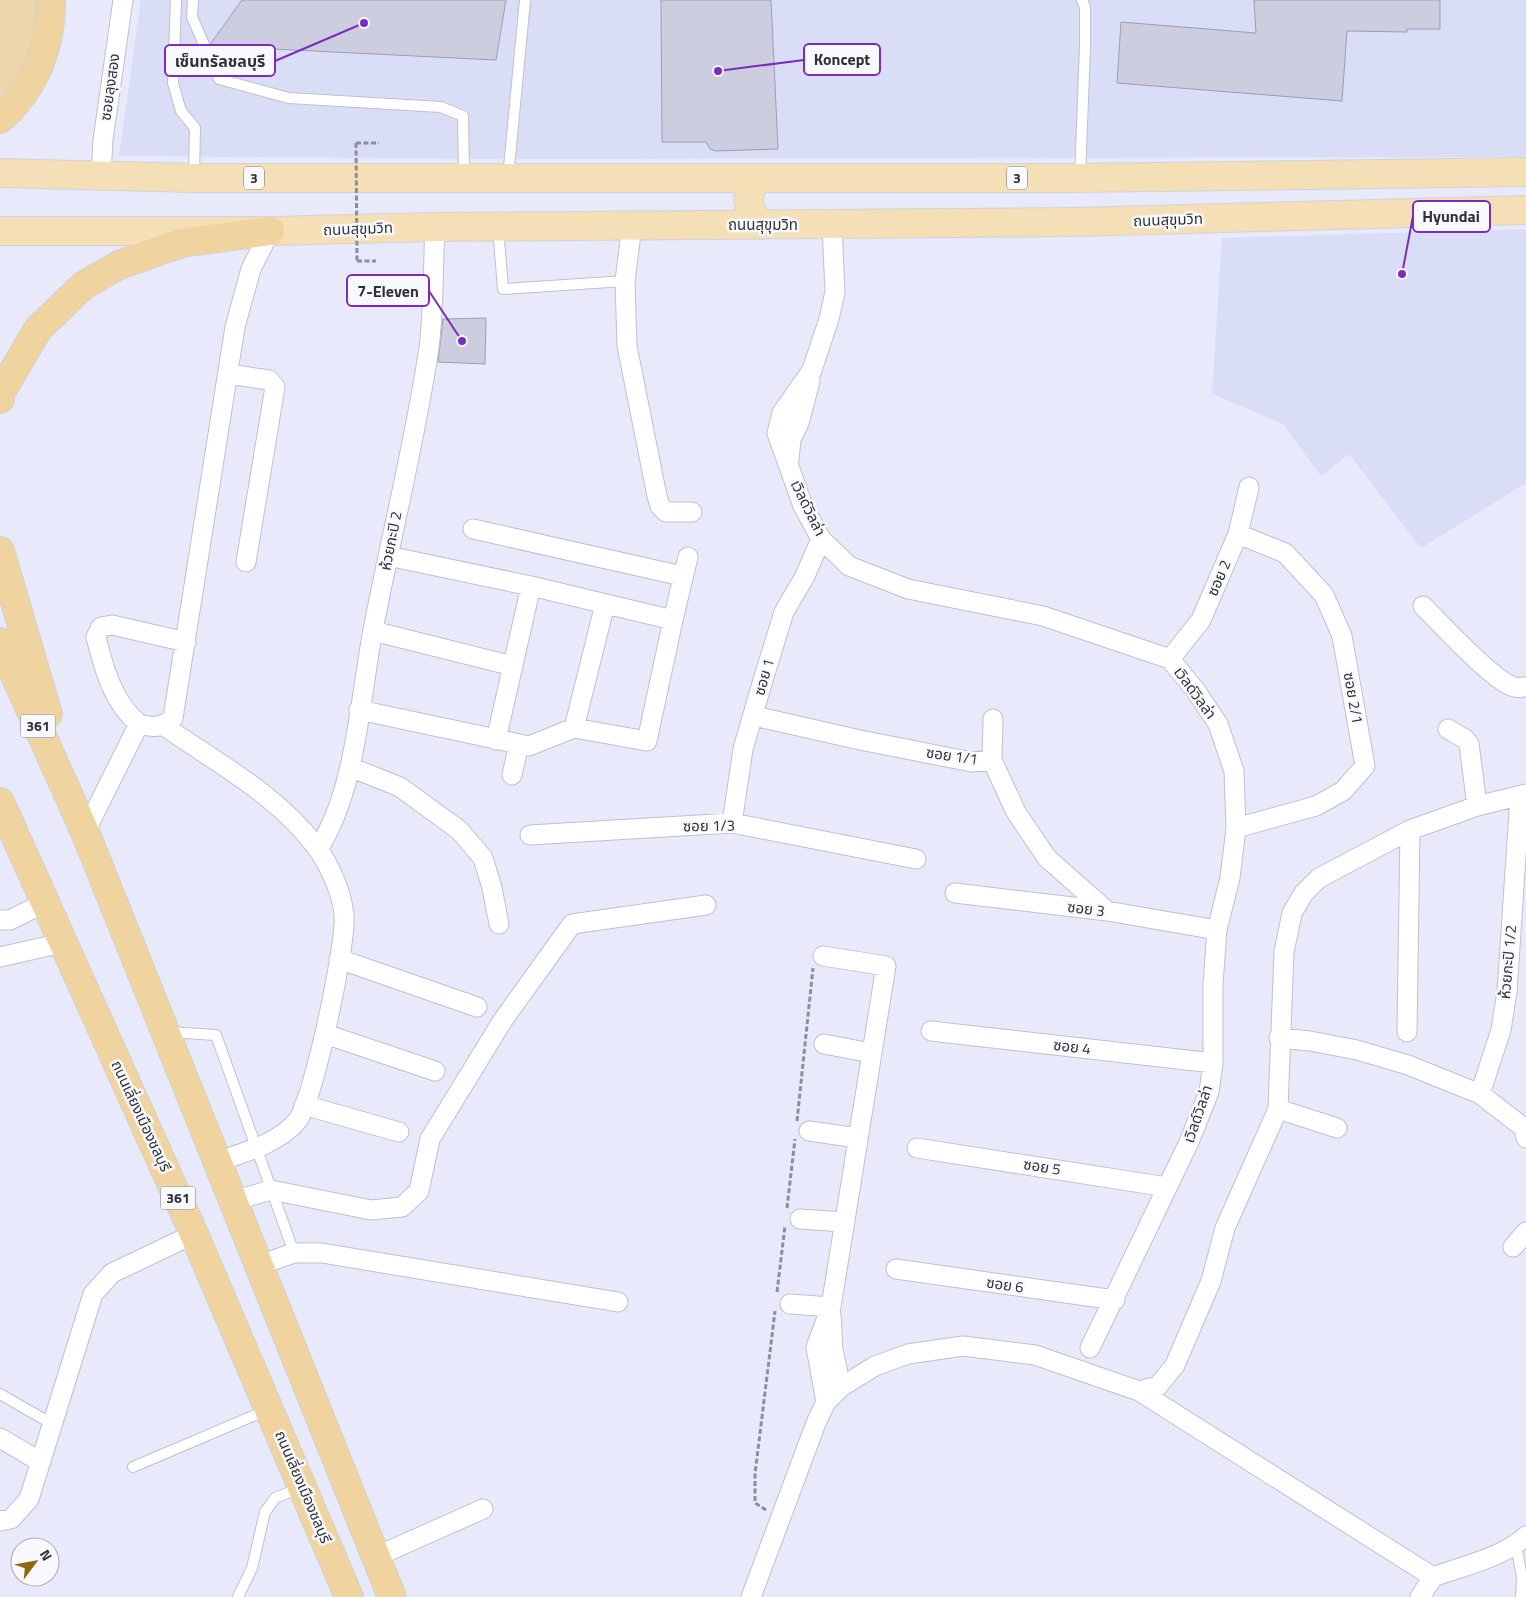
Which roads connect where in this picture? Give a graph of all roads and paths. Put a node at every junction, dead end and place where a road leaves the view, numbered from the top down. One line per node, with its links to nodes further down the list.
1 (51, 0): 7 (highway)
2 (123, 0): 11 (street, ซอยลุงสอง)
3 (176, 0): 12 (lane)
4 (193, 0): 13 (lane)
5 (525, 0): 14 (lane)
6 (1082, 0): 16 (lane)
7 (0, 119)
8 (379, 143): 25 (path, bridge)
9 (1526, 172): 16 (main road, 3)
10 (0, 173): 11 (main road, 3)
11 (101, 175): 12 (main road, 3)
12 (194, 178): 13 (main road, 3)
13 (464, 178): 14 (main road, 3)
14 (508, 178): 15 (main road, 3)
15 (759, 178): 16 (main road, 3); 20 (main road)
16 (1080, 178)
17 (1526, 210): 18 (main road, ถนนสุขุมวิท)
18 (832, 224): 20 (main road, ถนนสุขุมวิท); 33 (street, เวิลด์วิลล่า)
19 (632, 225): 20 (main road, ถนนสุขุมวิท); 22 (main road, ถนนสุขุมวิท); 26 (street)
20 (761, 225)
21 (435, 226): 22 (main road, ถนนสุขุมวิท); 24 (main road, ถนนสุขุมวิท); 35 (street, ห้วยกะปิ 2)
22 (498, 226): 26 (lane)
23 (0, 231): 24 (main road, ถนนสุขุมวิท)
24 (270, 231): 27 (street); 28 (highway)
25 (376, 261)
26 (625, 281): 30 (street)
27 (228, 374): 37 (street); 45 (street)
28 (0, 399)
29 (1250, 487): 32 (street, ซอย 2)
30 (692, 512)
31 (473, 529): 38 (street)
32 (1238, 534): 46 (street, ซอย 2); 66 (street, ซอย 2/1)
33 (821, 539): 46 (street, เวิลด์วิลล่า); 50 (street, ซอย 1)
34 (0, 551): 64 (highway)
35 (388, 556): 39 (street); 43 (street, ห้วยกะปิ 2)
36 (688, 557): 38 (street)
37 (246, 562)
38 (682, 576): 42 (street)
39 (531, 586): 40 (street); 47 (street)
40 (605, 604): 42 (street); 54 (street)
41 (1423, 606): 48 (street)
42 (673, 620): 54 (street)
43 (373, 631): 47 (street); 49 (street, ห้วยกะปิ 2)
44 (0, 642): 64 (highway, 361)
45 (186, 642): 52 (street); 53 (street)
46 (1170, 659): 66 (street, เวิลด์วิลล่า)
47 (513, 666): 56 (street)
48 (1526, 687)
49 (359, 710): 56 (street); 59 (street, ห้วยกะปิ 2)
50 (754, 716): 58 (street, ซอย 1/1); 65 (street, ซอย 1)
51 (993, 719): 58 (street)
52 (140, 724): 53 (street); 64 (street)
53 (164, 726): 69 (street)
54 (574, 728): 57 (street)
55 (1448, 729): 63 (street)
56 (496, 740): 57 (street)
57 (519, 744): 60 (street)
58 (992, 760): 74 (street, ซอย 1/1)
59 (350, 768): 69 (street, ห้วยกะปิ 2); 76 (street)
60 (512, 775)
61 (1523, 795): 63 (street); 92 (street, ห้วยกะปิ 1/2)
62 (0, 802): 72 (highway, ถนนเลี่ยงเมืองชลบุรี / 361)
63 (1477, 806): 67 (street)
64 (81, 822): 84 (highway, 361)
65 (732, 823): 68 (street, ซอย 1/3); 70 (street, ซอย 1/3)
66 (1236, 828): 77 (street, เวิลด์วิลล่า)
67 (1410, 830): 85 (street); 87 (street)
68 (530, 835)
69 (318, 849): 81 (street)
70 (916, 859)
71 (955, 893): 74 (street, ซอย 3)
72 (44, 903): 75 (street); 78 (highway, ถนนเลี่ยงเมืองชลบุรี / 361)
73 (706, 905): 104 (street)
74 (1107, 911): 77 (street, ซอย 3)
75 (0, 920)
76 (499, 924)
77 (1218, 930): 90 (street, เวิลด์วิลล่า)
78 (62, 943): 80 (street); 109 (highway, ถนนเลี่ยงเมืองชลบุรี / 361)
79 (823, 956): 89 (street); 98 (path)
80 (0, 958)
81 (339, 959): 82 (street); 86 (street)
82 (477, 1007)
83 (931, 1031): 90 (street, ซอย 4)
84 (164, 1032): 100 (lane); 102 (highway, 361)
85 (1408, 1032)
86 (325, 1034): 91 (street); 93 (street)
87 (1280, 1038): 92 (street); 94 (street)
88 (824, 1044): 89 (street)
89 (872, 1053): 99 (street)
90 (1213, 1064): 103 (street, เวิลด์วิลล่า)
91 (435, 1071)
92 (1480, 1094): 96 (street)
93 (304, 1105): 97 (street); 100 (street)
94 (1278, 1109): 95 (street); 120 (street)
95 (1337, 1128)
96 (1525, 1128)
97 (398, 1132)
98 (800, 1132): 99 (street); 106 (path)
99 (858, 1138): 107 (street)
100 (256, 1148): 102 (street); 104 (lane)
101 (917, 1148): 103 (street, ซอย 5)
102 (217, 1162): 105 (highway, 361)
103 (1167, 1187): 115 (street, เวิลด์วิลล่า)
104 (271, 1190): 105 (street); 111 (lane)
105 (233, 1201): 112 (highway, 361)
106 (791, 1220): 107 (street); 114 (path)
107 (844, 1222): 117 (street)
108 (1526, 1232): 110 (street)
109 (194, 1234): 123 (highway, ถนนเลี่ยงเมืองชลบุรี / 361); 124 (street)
110 (1513, 1247)
111 (294, 1253): 112 (street); 116 (street)
112 (259, 1265): 133 (highway, 361)
113 (896, 1269): 115 (street, ซอย 6)
114 (781, 1300): 117 (street); 130 (path)
115 (1115, 1300): 118 (street, เวิลด์วิลล่า)
116 (618, 1302)
117 (830, 1307): 119 (street); 122 (street)
118 (1090, 1348)
119 (841, 1387): 120 (street); 122 (street)
120 (1139, 1391): 134 (street)
121 (0, 1394): 124 (lane)
122 (826, 1402): 130 (street)
123 (271, 1409): 127 (lane); 128 (highway, ถนนเลี่ยงเมืองชลบุรี / 361)
124 (54, 1425): 126 (street)
125 (0, 1438): 126 (street)
126 (41, 1462): 131 (street)
127 (133, 1466)
128 (303, 1487): 135 (lane); 136 (highway, ถนนเลี่ยงเมืองชลบุรี / 361)
129 (483, 1509): 133 (street)
130 (780, 1519): 138 (street)
131 (0, 1521)
132 (1521, 1540): 134 (street); 140 (lane)
133 (375, 1557): 137 (highway, 361)
134 (1433, 1577): 139 (street)
135 (238, 1597)
136 (349, 1597)
137 (392, 1597)
138 (751, 1597)
139 (1420, 1597)
140 (1521, 1597)

